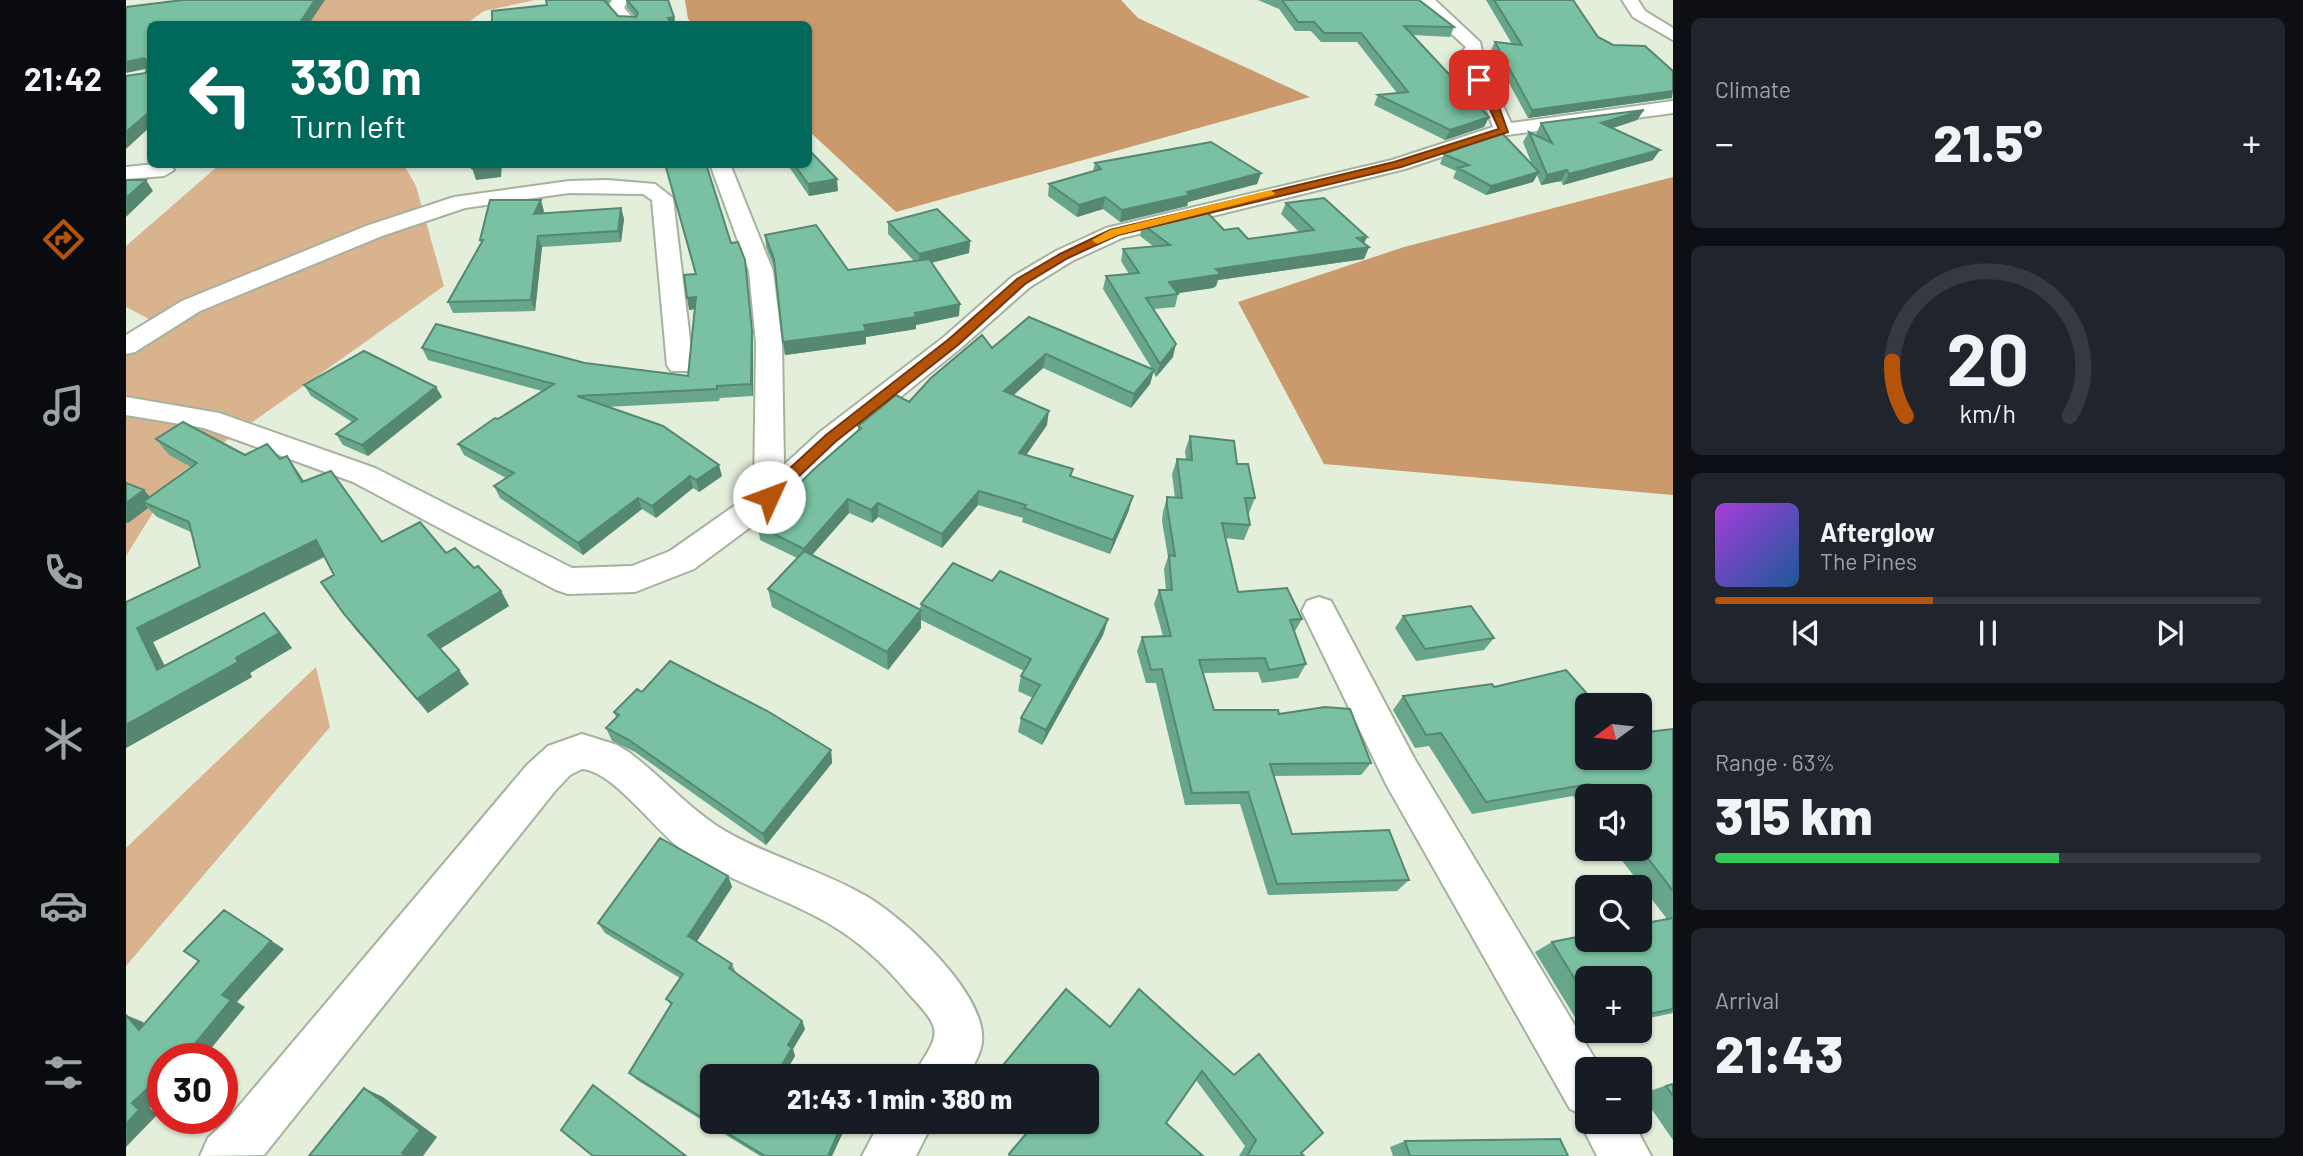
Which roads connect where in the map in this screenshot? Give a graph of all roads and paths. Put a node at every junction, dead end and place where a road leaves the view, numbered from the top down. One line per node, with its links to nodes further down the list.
1 (620, 0): 4 (street)
2 (1427, 0): 7 (street)
3 (1630, 0): 5 (street)
4 (627, 21)
5 (1673, 35)
6 (1673, 107): 7 (street)
7 (1504, 130): 14 (street)
8 (722, 168): 14 (street)
9 (163, 170): 10 (street)
10 (126, 173)
11 (126, 346): 12 (street)
12 (680, 365)
13 (126, 406): 14 (street)
14 (769, 497)
15 (1319, 611): 17 (street)
16 (945, 1064): 20 (street)
17 (1575, 1071)
18 (901, 1134): 21 (street)
19 (1612, 1134): 22 (street)
20 (226, 1156)
21 (888, 1156)
22 (1625, 1156)

